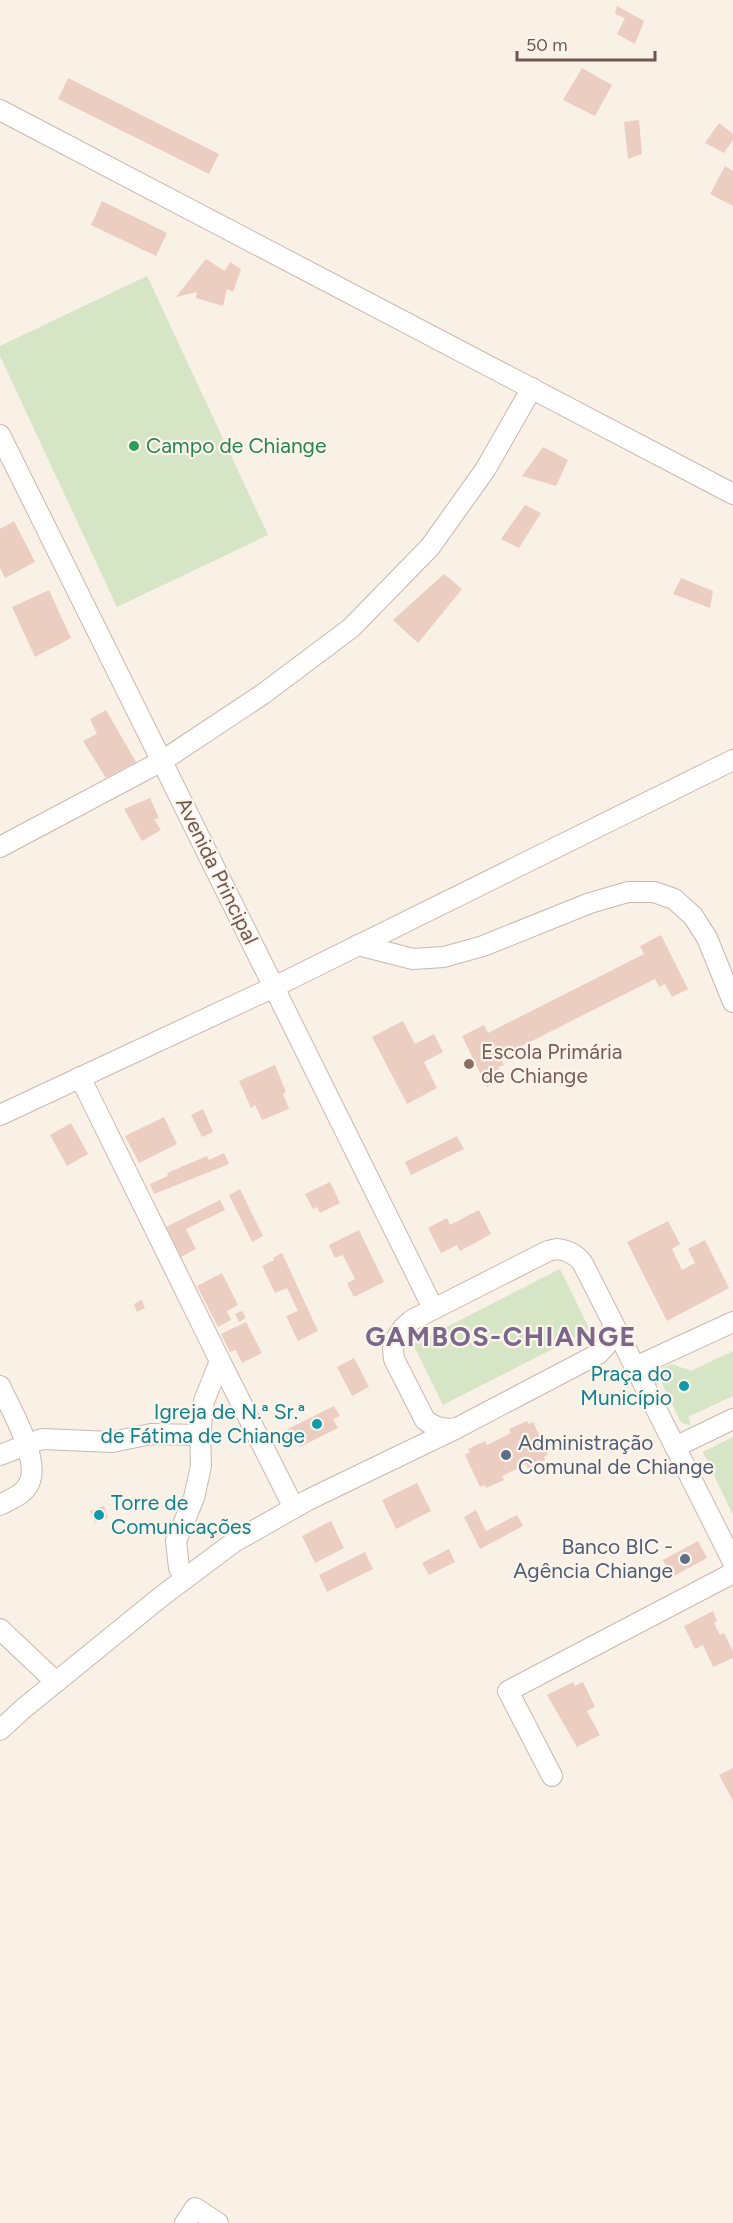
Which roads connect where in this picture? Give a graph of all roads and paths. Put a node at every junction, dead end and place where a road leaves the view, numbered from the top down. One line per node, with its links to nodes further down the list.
1 (0, 110): 2 (street)
2 (532, 388): 4 (street); 6 (street)
3 (0, 435): 6 (street, Avenida Principal)
4 (733, 494)
5 (733, 760): 8 (street)
6 (162, 761): 7 (street); 9 (street, Avenida Principal)
7 (0, 848)
8 (358, 945): 9 (street); 10 (street)
9 (274, 987): 11 (street); 13 (street, Avenida Principal)
10 (733, 1002)
11 (80, 1077): 12 (street); 16 (street)
12 (0, 1115)
13 (433, 1308): 14 (street); 20 (street)
14 (612, 1321): 17 (street); 20 (street)
15 (733, 1322): 17 (street)
16 (220, 1361): 21 (street); 26 (street)
17 (635, 1367): 23 (street)
18 (0, 1386): 22 (street)
19 (733, 1419): 23 (street)
20 (458, 1428): 26 (street)
21 (200, 1435): 22 (street); 29 (street)
22 (27, 1444): 24 (street); 25 (street)
23 (675, 1447): 27 (street)
24 (0, 1455)
25 (0, 1505)
26 (294, 1508): 29 (street)
27 (733, 1562)
28 (733, 1573): 33 (street)
29 (185, 1579): 31 (street)
30 (0, 1629): 31 (street)
31 (56, 1682): 32 (street)
32 (0, 1730)
33 (552, 1776)
34 (185, 2223): 35 (street)
35 (218, 2223)

